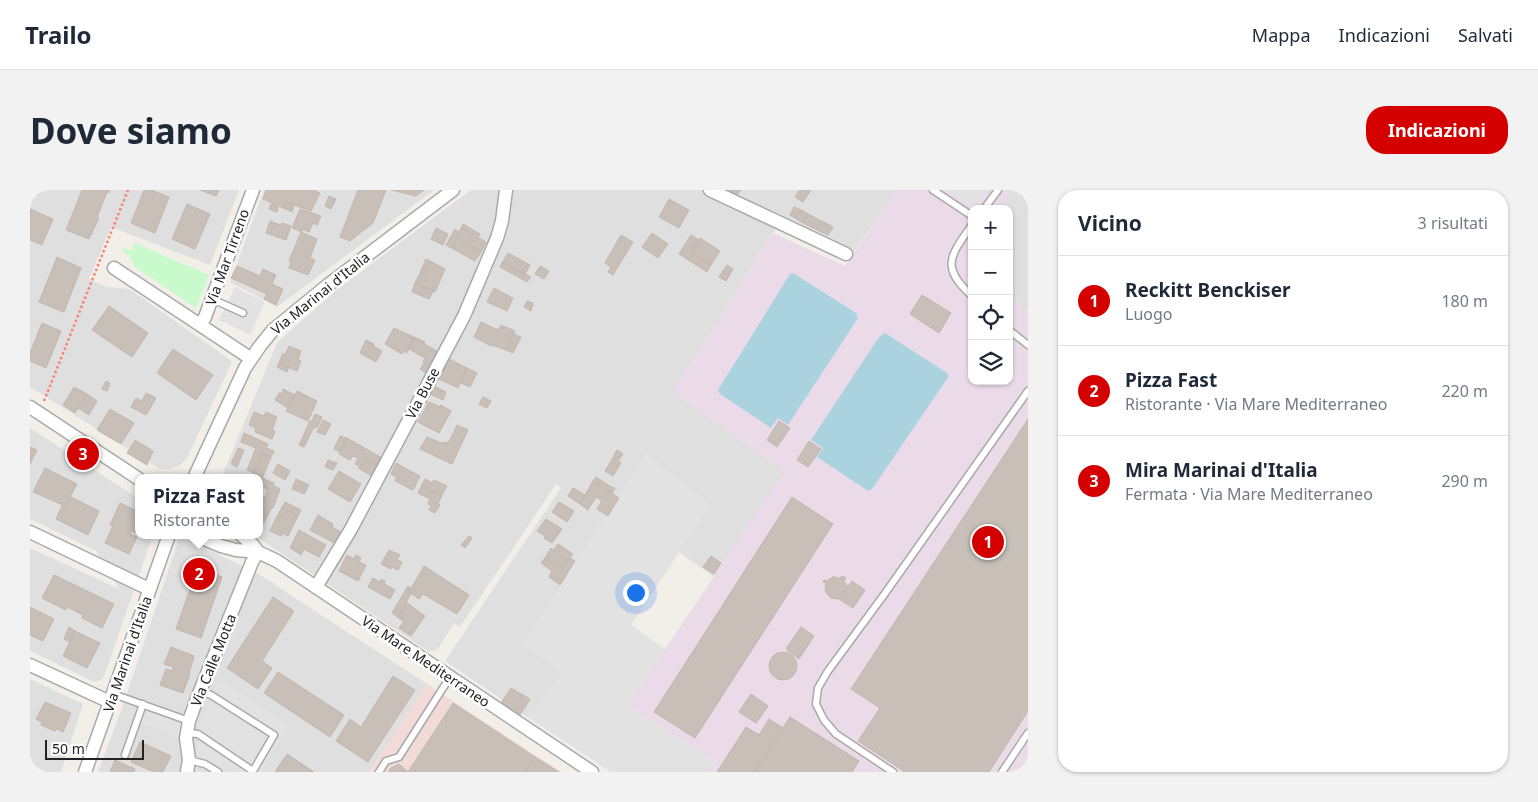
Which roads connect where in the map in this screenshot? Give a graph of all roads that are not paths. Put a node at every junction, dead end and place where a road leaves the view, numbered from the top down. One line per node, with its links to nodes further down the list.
1 (253, 190): 13 (street, Via Mar Tirreno)
2 (453, 190): 19 (street, Via Marinai d'Italia)
3 (506, 190): 29 (street, Via Buse)
4 (710, 190): 10 (street)
5 (932, 190): 8 (lane)
6 (998, 190): 7 (lane)
7 (987, 205)
8 (968, 213)
9 (968, 231): 12 (lane)
10 (846, 254)
11 (114, 268): 15 (street, Via Mar Tirreno)
12 (971, 295)
13 (212, 299): 14 (lane); 15 (street, Via Mar Tirreno)
14 (243, 313)
15 (201, 324): 19 (street, Via Mar Tirreno)
16 (1013, 333): 17 (lane)
17 (1026, 344): 18 (lane)
18 (1028, 350)
19 (250, 358): 22 (street, Via Marinai d'Italia)
20 (1028, 391): 44 (lane)
21 (30, 407): 23 (street)
22 (196, 474)
23 (135, 476)
24 (30, 532): 30 (street)
25 (168, 539): 30 (street, Via Marinai d'Italia)
26 (205, 539): 28 (street, Via Mare Mediterraneo)
27 (246, 539): 28 (street, Via Mare Mediterraneo)
28 (258, 552): 29 (street, Via Mare Mediterraneo); 33 (street, Via Calle Motta)
29 (316, 587): 32 (street, Via Mare Mediterraneo)
30 (150, 589): 34 (street, Via Marinai d'Italia)
31 (30, 665): 34 (street)
32 (450, 677): 42 (lane); 43 (street, Via Mare Mediterraneo)
33 (200, 691): 36 (street, Via Calle Motta); 36 (lane)
34 (111, 698): 35 (lane); 40 (street, Via Marinai d'Italia)
35 (143, 704): 36 (lane); 38 (lane)
36 (188, 727): 39 (street, Via Calle Motta)
37 (1028, 733): 45 (lane)
38 (125, 755)
39 (188, 766): 41 (lane)
40 (85, 772)
41 (218, 772)
42 (379, 772)
43 (592, 772)
44 (893, 772)
45 (1002, 772)

